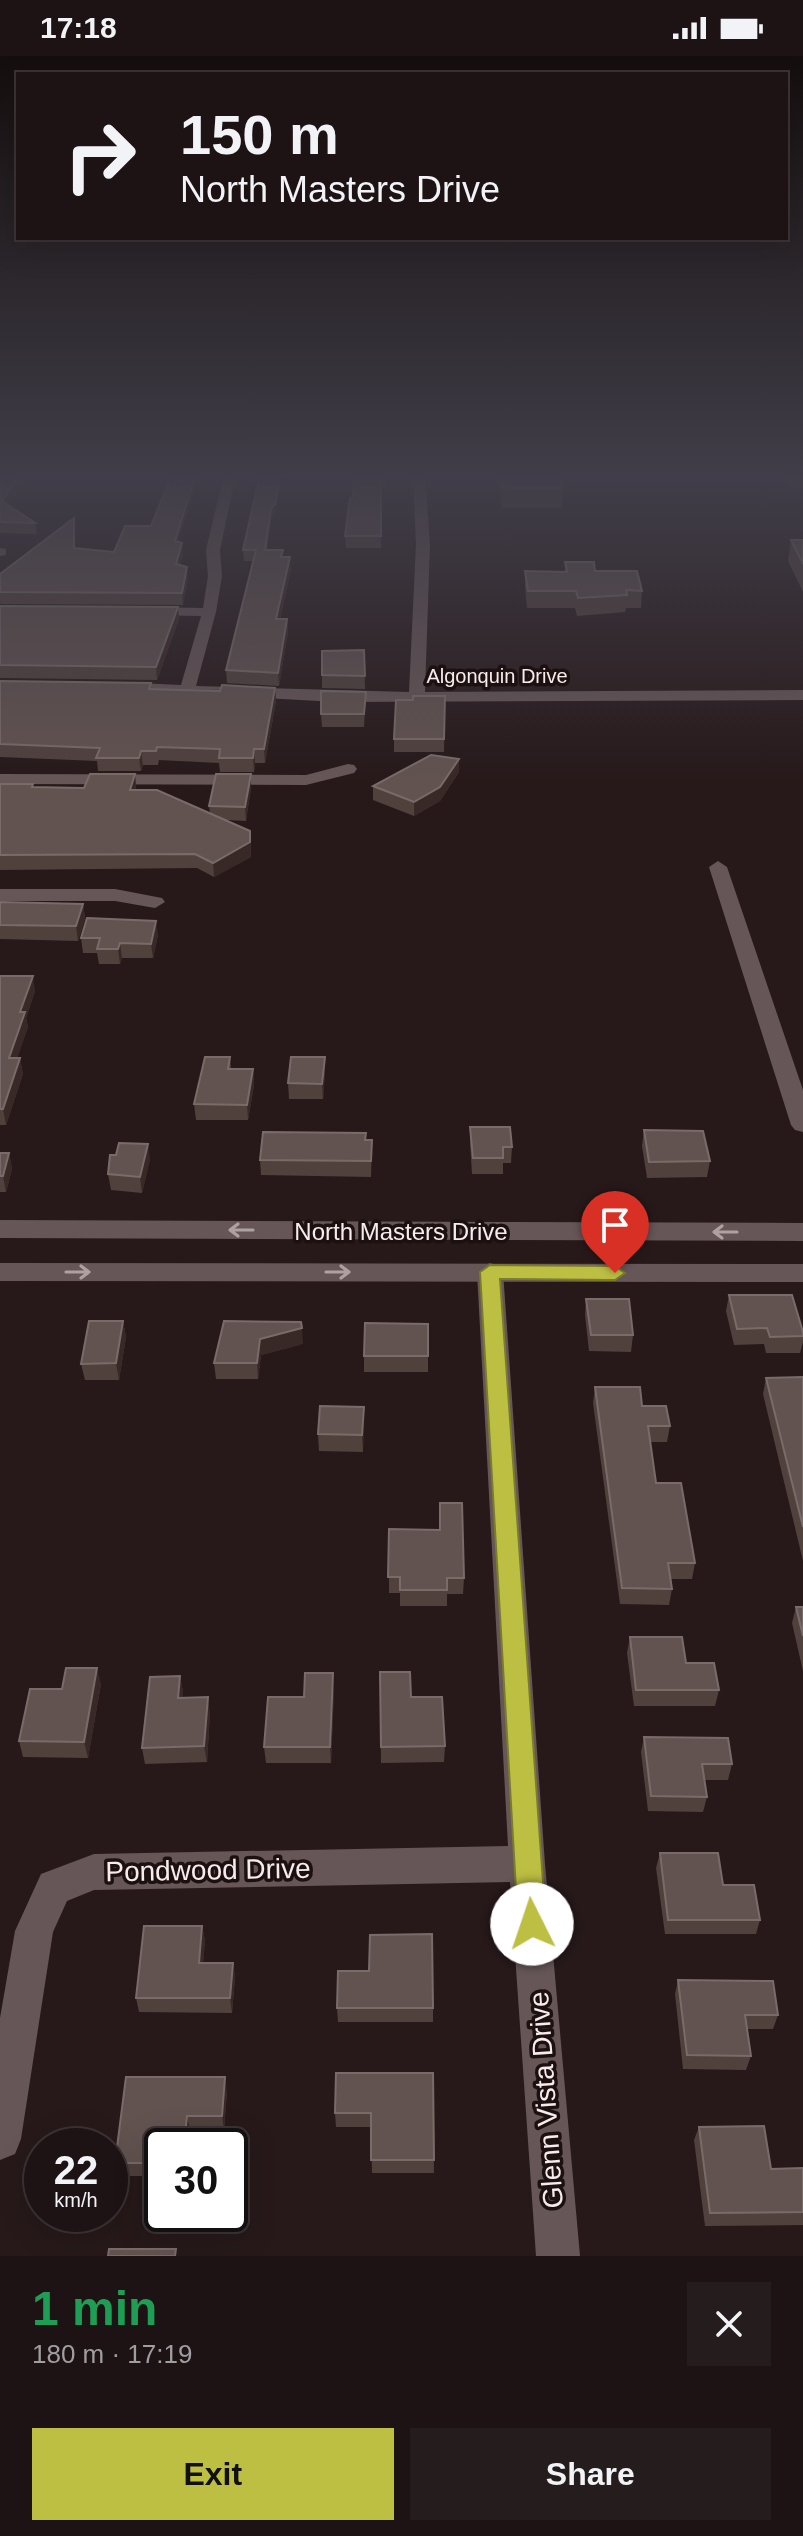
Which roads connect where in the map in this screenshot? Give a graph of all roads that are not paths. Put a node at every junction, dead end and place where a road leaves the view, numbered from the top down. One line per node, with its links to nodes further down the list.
1 (215, 577): 4 (street)
2 (422, 577): 8 (street)
3 (134, 611): 4 (street)
4 (209, 612): 6 (street)
5 (100, 687): 6 (street, Algonquin Drive)
6 (188, 688): 8 (street, Algonquin Drive)
7 (803, 695): 8 (street, Algonquin Drive)
8 (417, 696)
9 (348, 769): 10 (street)
10 (0, 779)
11 (718, 867): 14 (street)
12 (0, 895): 13 (street)
13 (155, 902)
14 (803, 1125)
15 (0, 1229): 16 (street, North Masters Drive, one-way to 15)
16 (280, 1230): 17 (street, North Masters Drive, one-way to 16); 19 (street)
17 (803, 1232)
18 (0, 1272): 19 (street, North Masters Drive, one-way to 19)
19 (280, 1272): 20 (street, North Masters Drive, one-way to 20)
20 (490, 1272): 21 (street, North Masters Drive); 22 (street, Glenn Vista Drive)
21 (803, 1273)
22 (527, 1864): 23 (street, Pondwood Drive); 24 (street, Glenn Vista Drive)
23 (0, 2139)
24 (558, 2256)

